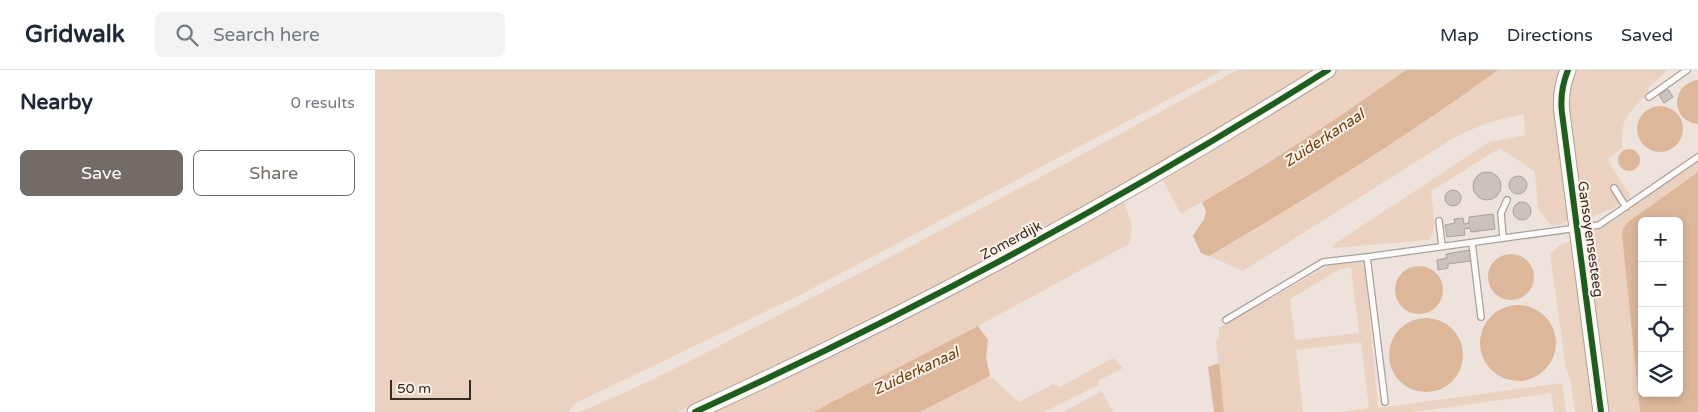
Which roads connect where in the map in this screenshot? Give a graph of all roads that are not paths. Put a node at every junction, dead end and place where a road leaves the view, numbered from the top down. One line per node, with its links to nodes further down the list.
1 (1328, 70): 18 (street, Zomerdijk)
2 (1567, 70): 10 (street, Gansoyensesteeg)
3 (1687, 70): 4 (lane)
4 (1649, 97)
5 (1698, 157): 8 (lane)
6 (1614, 188): 8 (lane)
7 (1507, 200): 11 (lane)
8 (1626, 207): 10 (lane)
9 (1439, 221): 13 (lane)
10 (1578, 228): 11 (lane); 19 (street, Gansoyensesteeg)
11 (1503, 238): 12 (lane)
12 (1472, 242): 13 (lane); 15 (lane)
13 (1442, 246): 14 (lane)
14 (1367, 257): 16 (lane); 17 (lane)
15 (1481, 317)
16 (1227, 320)
17 (1385, 402)
18 (695, 412)
19 (1601, 412)

